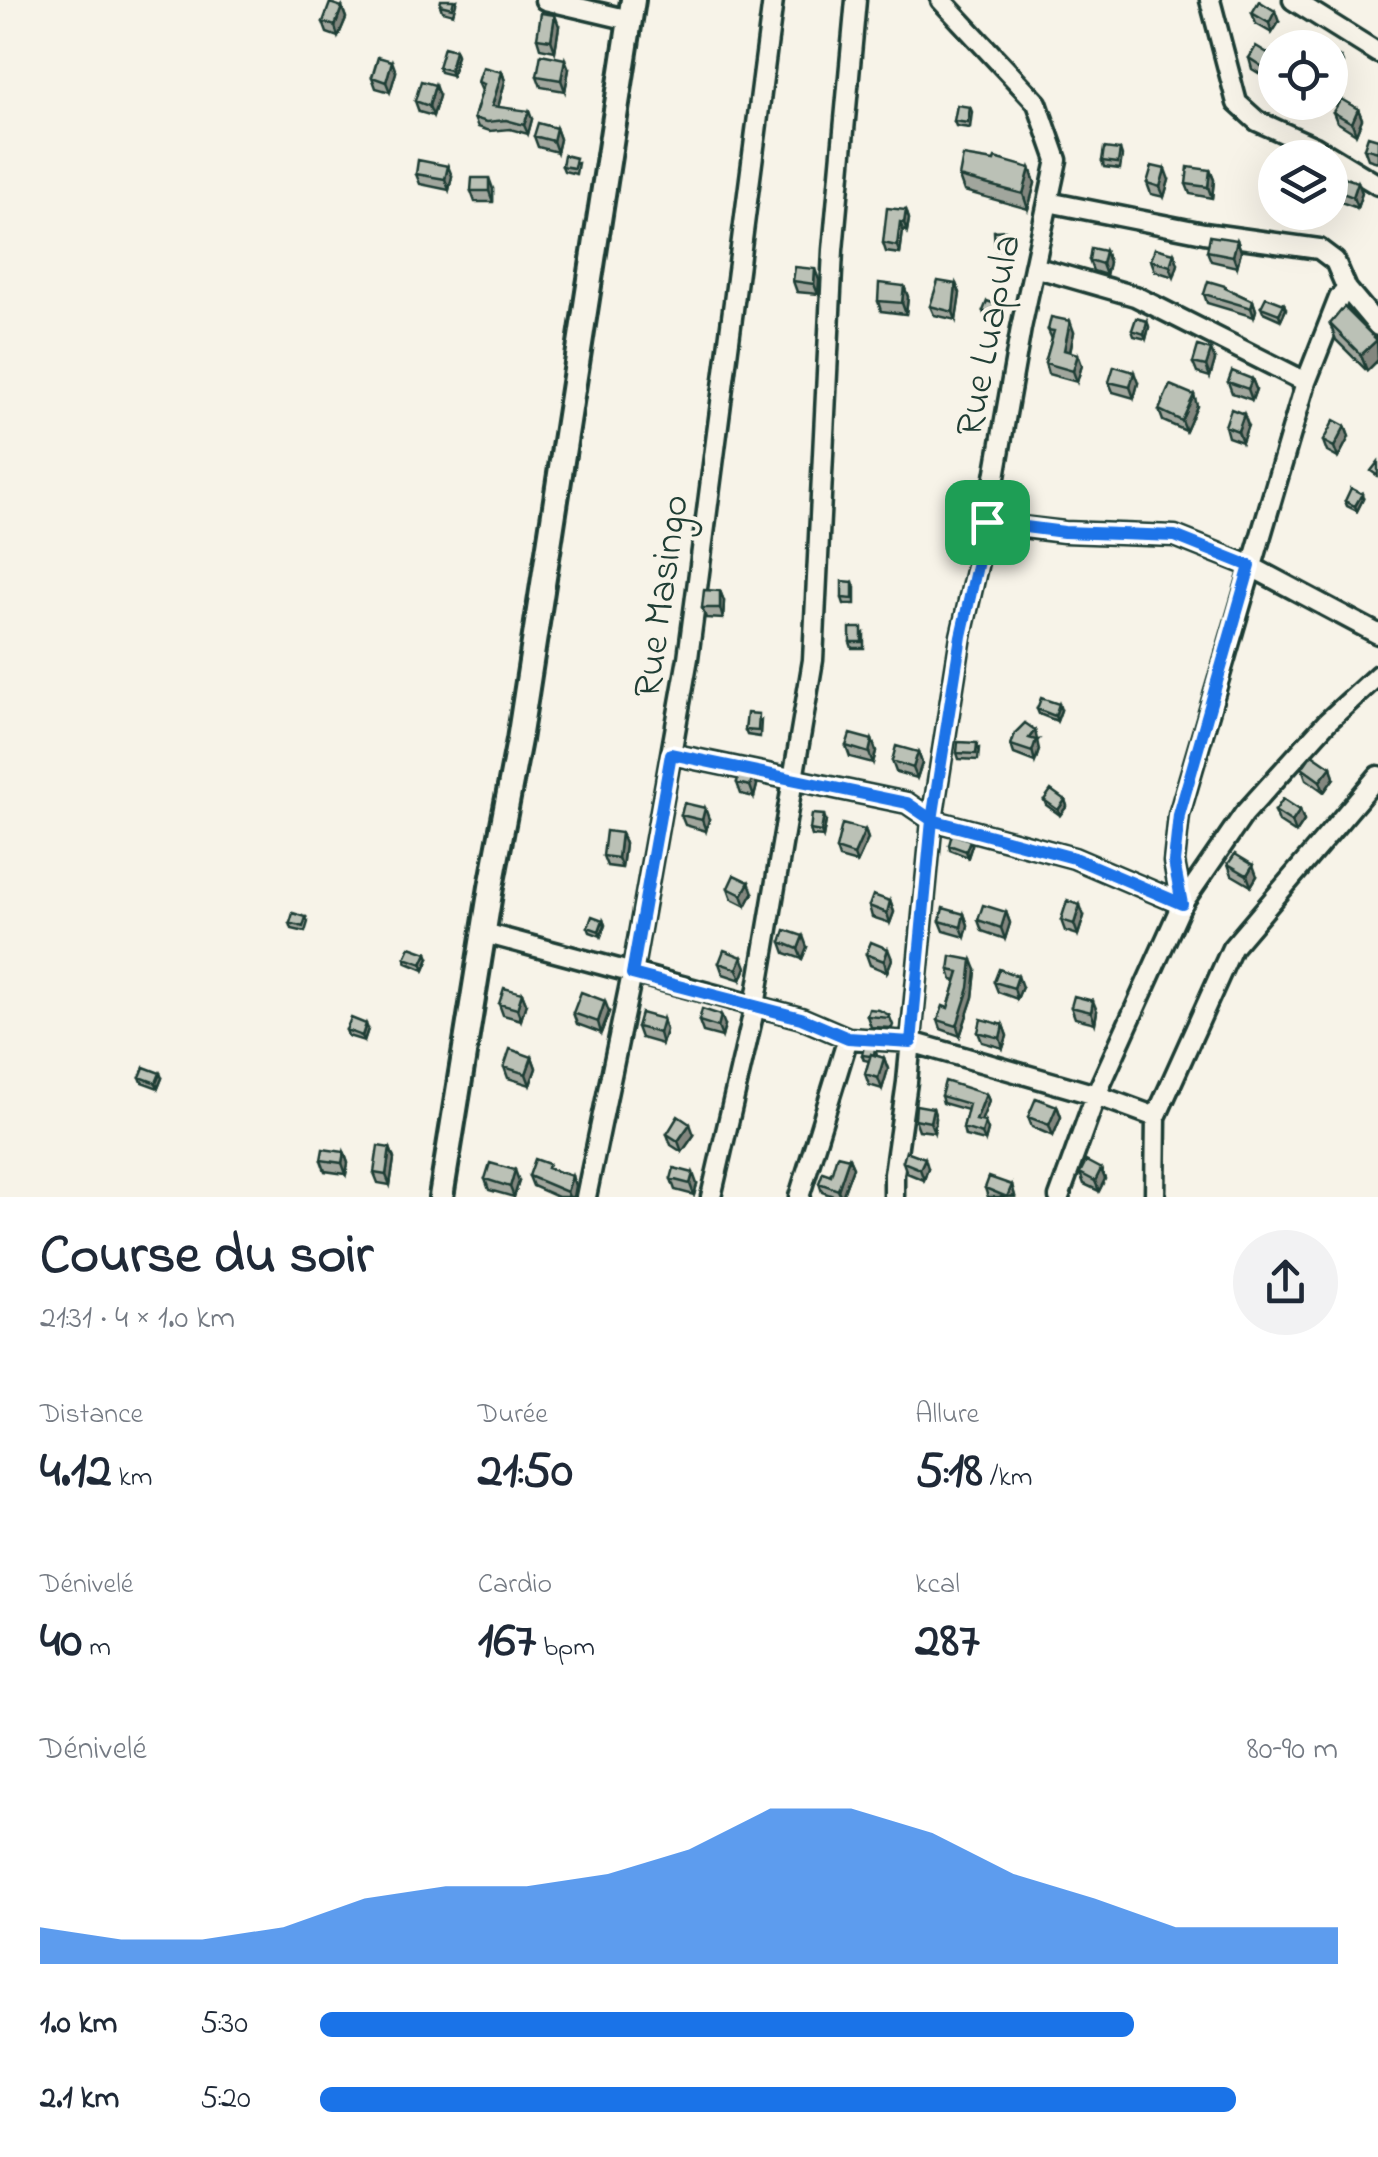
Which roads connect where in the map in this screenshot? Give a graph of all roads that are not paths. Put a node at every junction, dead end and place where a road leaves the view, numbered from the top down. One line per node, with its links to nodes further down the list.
1 (545, 0): 7 (street)
2 (773, 0): 19 (street, Rue Masingo)
3 (856, 0): 21 (street)
4 (941, 0): 10 (street, Rue Luapula)
5 (1210, 0): 9 (street)
6 (1293, 0): 8 (street)
7 (632, 10): 24 (main road)
8 (1378, 53)
9 (1378, 185)
10 (1048, 202): 11 (street, Rue Luapula); 12 (street)
11 (1034, 267): 14 (street); 15 (street, Rue Luapula)
12 (1347, 289): 13 (street); 14 (street)
13 (1378, 326)
14 (1306, 382): 16 (street)
15 (987, 522): 16 (street); 22 (street, Rue Luapula)
16 (1250, 566): 17 (street); 23 (street)
17 (1378, 634)
18 (1378, 675): 23 (street)
19 (671, 754): 21 (street); 25 (street, Rue Masingo)
20 (1378, 776): 30 (street)
21 (794, 778): 22 (street); 26 (street)
22 (932, 820): 23 (street); 28 (street, Rue Luapula)
23 (1182, 904): 29 (street)
24 (484, 933): 25 (street); 31 (main road)
25 (632, 974): 26 (street); 32 (street, Rue Masingo)
26 (755, 1006): 27 (street); 33 (street)
27 (848, 1038): 28 (street); 34 (street)
28 (911, 1042): 29 (street); 35 (street, Rue Luapula)
29 (1096, 1095): 30 (street); 36 (street)
30 (1156, 1117): 37 (street)
31 (441, 1197)
32 (586, 1197)
33 (711, 1197)
34 (799, 1197)
35 (894, 1197)
36 (1059, 1197)
37 (1156, 1197)

